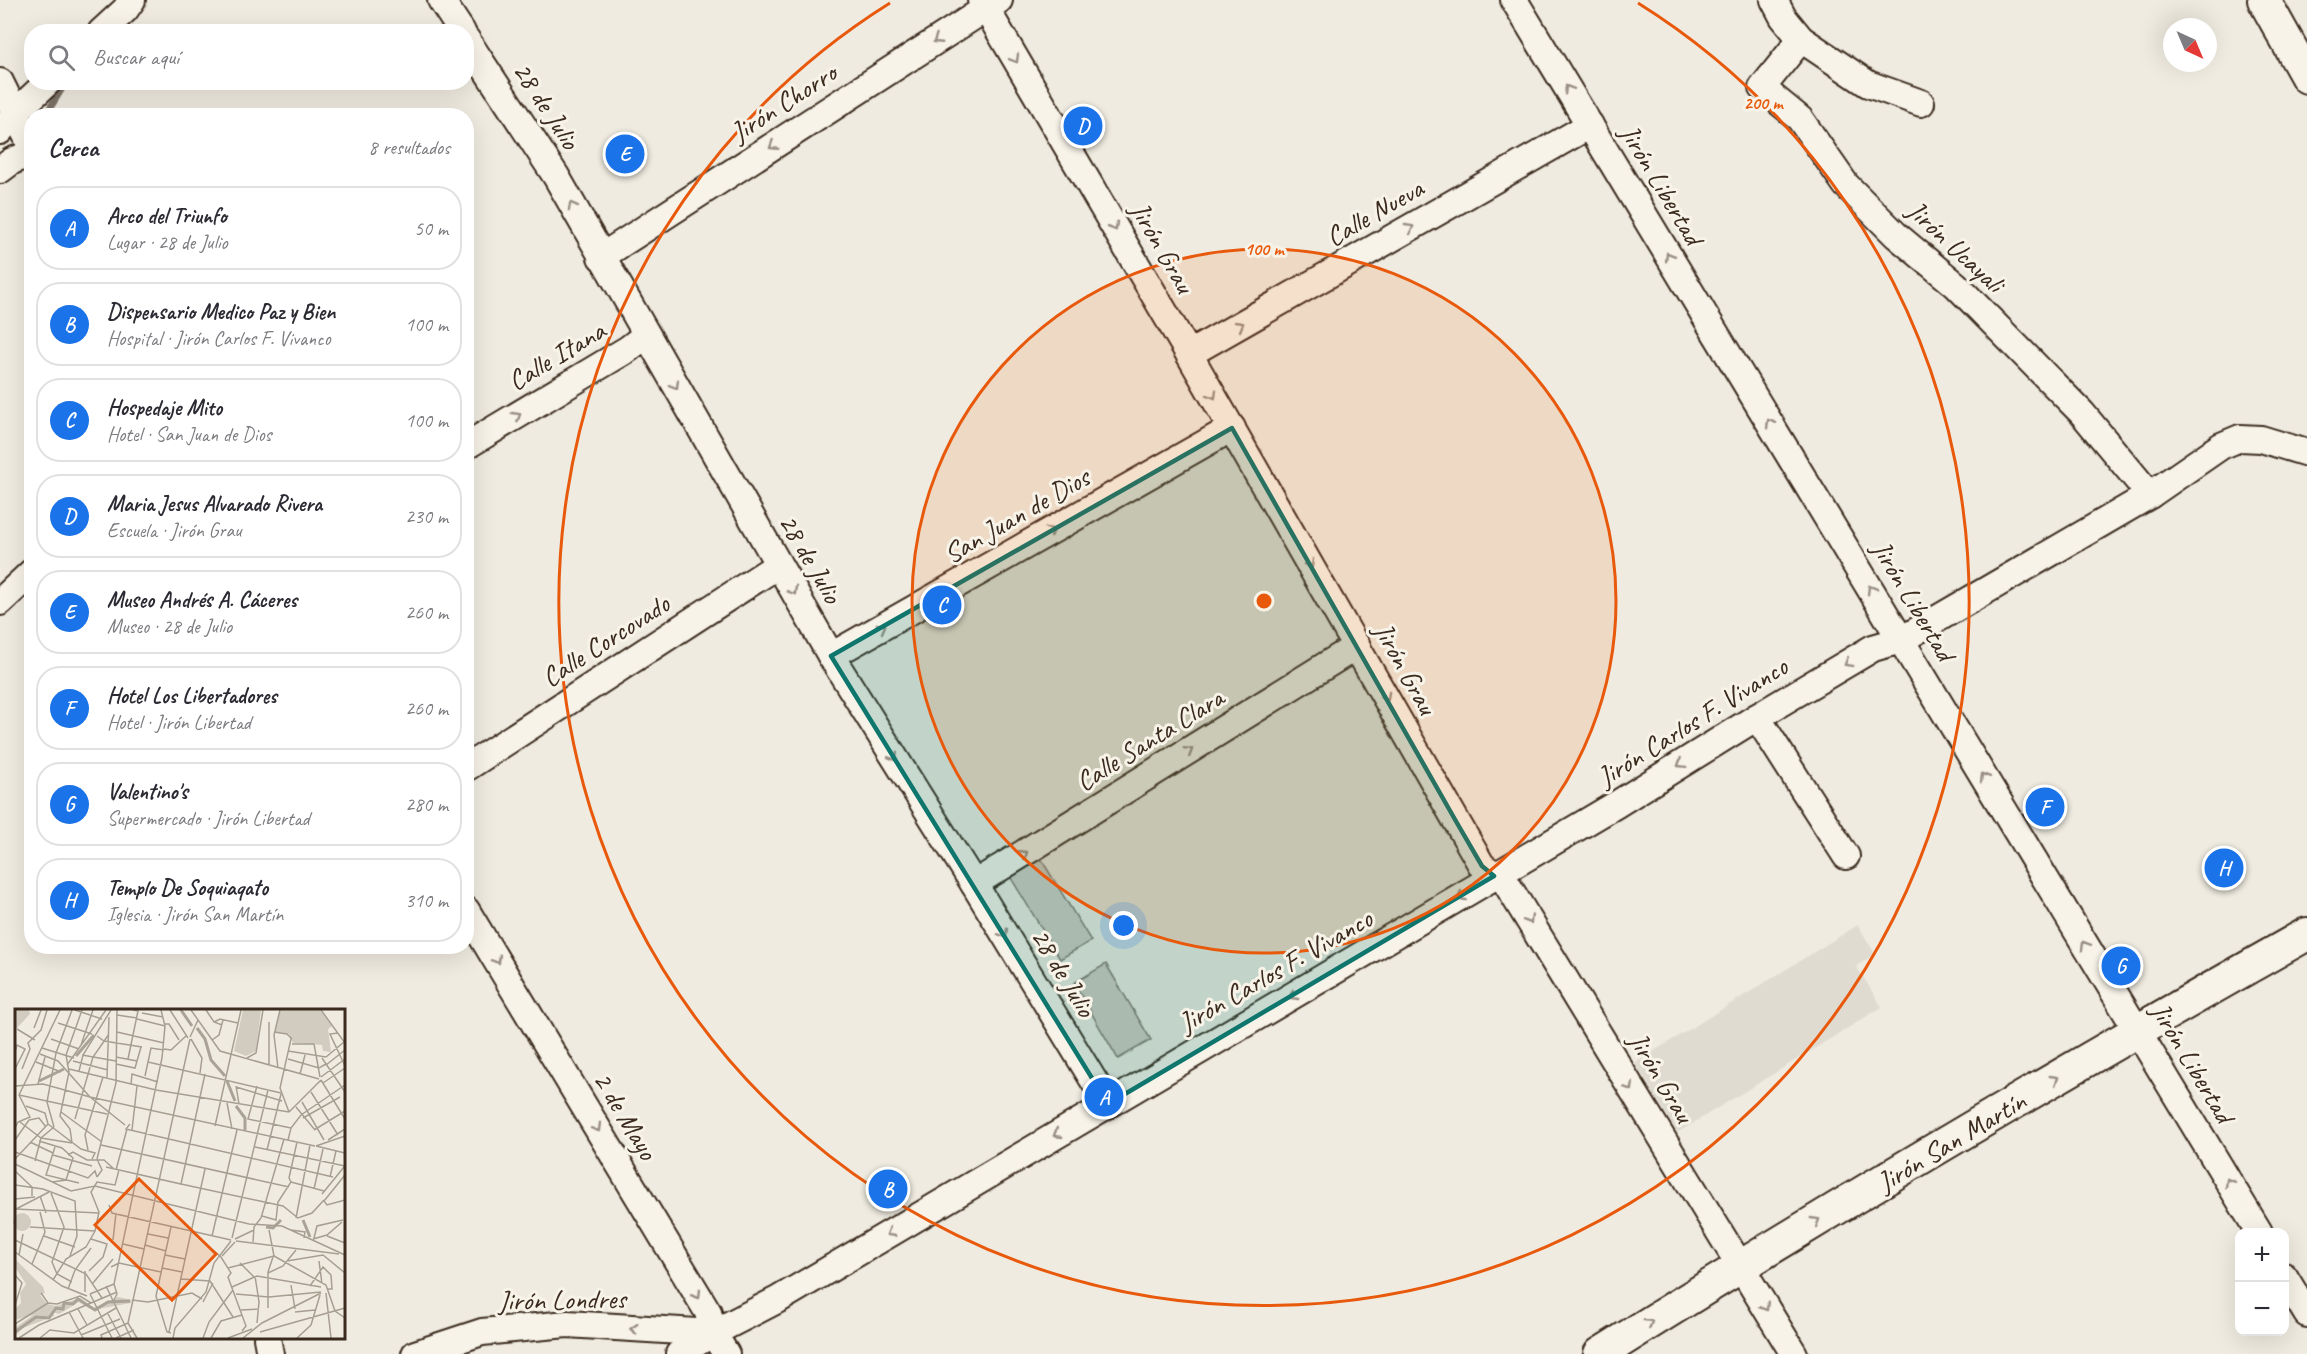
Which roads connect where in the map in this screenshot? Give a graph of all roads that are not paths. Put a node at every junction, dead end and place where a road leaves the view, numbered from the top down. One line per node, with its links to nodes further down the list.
1 (441, 0): 8 (street)
2 (1514, 0): 16 (street, Jirón Libertad, one-way to 2)
3 (1774, 0): 9 (street)
4 (2264, 0): 11 (street)
5 (989, 3): 19 (street, Jirón Chorro, one-way to 19); 21 (street, Jirón Grau, one-way to 21)
6 (129, 5): 7 (street)
7 (109, 24)
8 (457, 24)
9 (1801, 39): 14 (street); 25 (street, Jirón Ucayali)
10 (474, 51): 19 (street, 28 de Julio, one-way to 10)
11 (2307, 76)
12 (0, 82): 17 (street)
13 (44, 90): 15 (street)
14 (1921, 103)
15 (35, 108)
16 (1590, 125): 21 (street, Calle Nueva, one-way to 16); 29 (street, Jirón Libertad, one-way to 16)
17 (22, 136): 18 (street)
18 (0, 170)
19 (601, 257): 20 (street, 28 de Julio)
20 (646, 335): 23 (street, Calle Itana, one-way to 20); 26 (street, 28 de Julio, one-way to 26)
21 (1189, 354): 22 (street, Jirón Grau, one-way to 22)
22 (1232, 428): 30 (street, Jirón Grau, one-way to 30); 31 (street, San Juan de Dios, one-way to 22)
23 (474, 441)
24 (2307, 453): 25 (street)
25 (2150, 495): 29 (street)
26 (778, 565): 31 (street, 28 de Julio, one-way to 31); 33 (street, Calle Corcovado)
27 (24, 580): 28 (street)
28 (0, 602)
29 (1901, 639): 32 (street, Jirón Carlos F. Vivanco, one-way to 32); 39 (street, Jirón Libertad, one-way to 29)
30 (1357, 645): 35 (street, Jirón Grau, one-way to 35); 36 (street, Calle Santa Clara, one-way to 30)
31 (831, 656): 36 (street, 28 de Julio, one-way to 36)
32 (1757, 717): 34 (street); 35 (street, Jirón Carlos F. Vivanco, one-way to 35)
33 (474, 763)
34 (1846, 856)
35 (1494, 876): 40 (street, Jirón Carlos F. Vivanco, one-way to 40); 42 (street, Jirón Grau, one-way to 42)
36 (974, 884): 40 (street, 28 de Julio, one-way to 40)
37 (474, 923): 46 (street, 2 de Mayo, one-way to 46)
38 (2307, 934): 39 (street, Jirón San Martín)
39 (2137, 1031): 41 (street, Jirón Libertad, one-way to 39); 42 (street, Jirón San Martín, one-way to 39)
40 (1108, 1104): 46 (street, Jirón Carlos F. Vivanco, one-way to 46)
41 (2256, 1228)
42 (1740, 1266): 50 (street, Jirón San Martín, one-way to 42); 51 (street, Jirón Grau, one-way to 51)
43 (2288, 1282): 44 (street)
44 (2307, 1314)
45 (267, 1339): 47 (street)
46 (720, 1344): 48 (street, Jirón Londres, one-way to 48); 49 (street, Jirón Carlos F. Vivanco)
47 (270, 1354)
48 (415, 1354)
49 (679, 1354)
50 (1600, 1354)
51 (1794, 1354)

